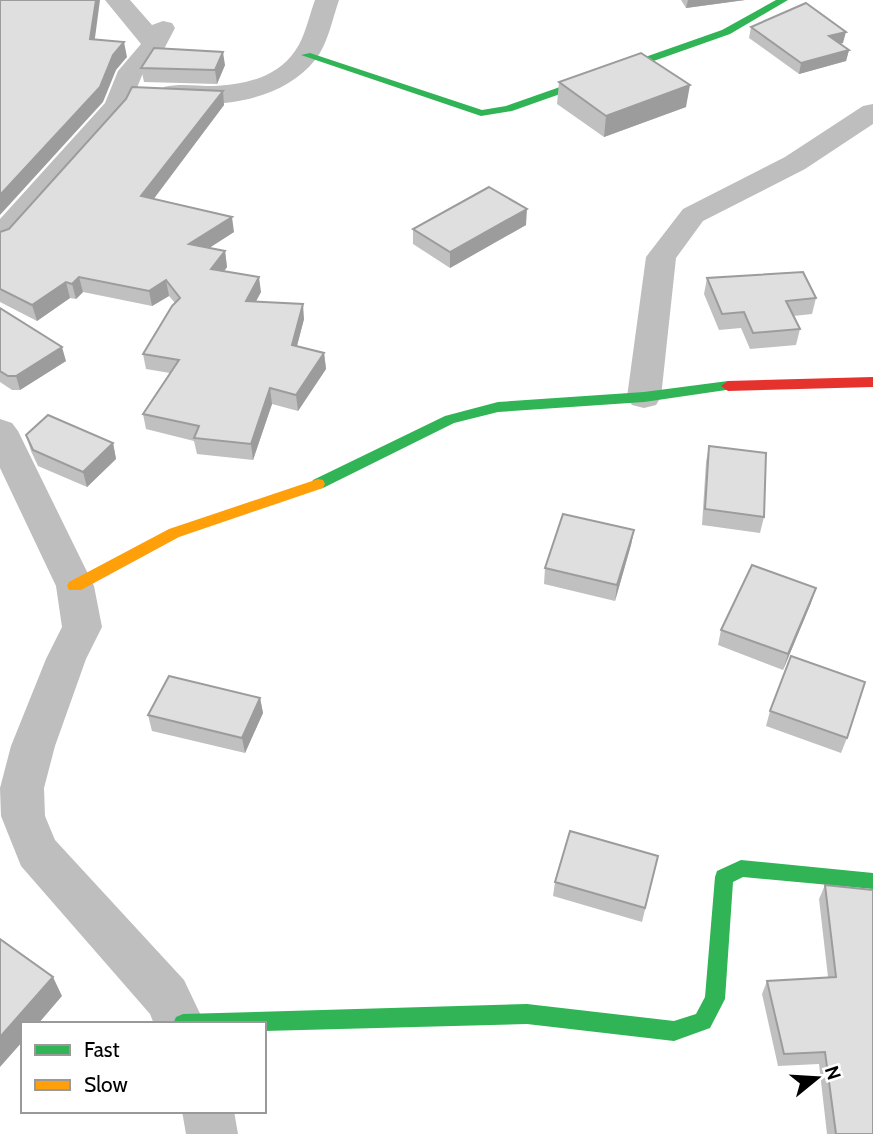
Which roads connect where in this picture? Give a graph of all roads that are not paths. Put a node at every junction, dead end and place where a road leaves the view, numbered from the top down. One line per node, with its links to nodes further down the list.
1 (117, 0): 5 (street)
2 (327, 0): 4 (street)
3 (783, 0): 4 (street)
4 (306, 55): 5 (street)
5 (122, 91): 7 (street)
6 (873, 112): 9 (street)
7 (0, 237)
8 (873, 382): 9 (street)
9 (644, 397): 11 (street)
10 (0, 431): 11 (street)
11 (75, 586): 12 (street)
12 (18, 848): 14 (street)
13 (873, 881): 15 (street)
14 (180, 1022)
15 (250, 1022)
16 (208, 1113): 17 (street)
17 (212, 1134)

